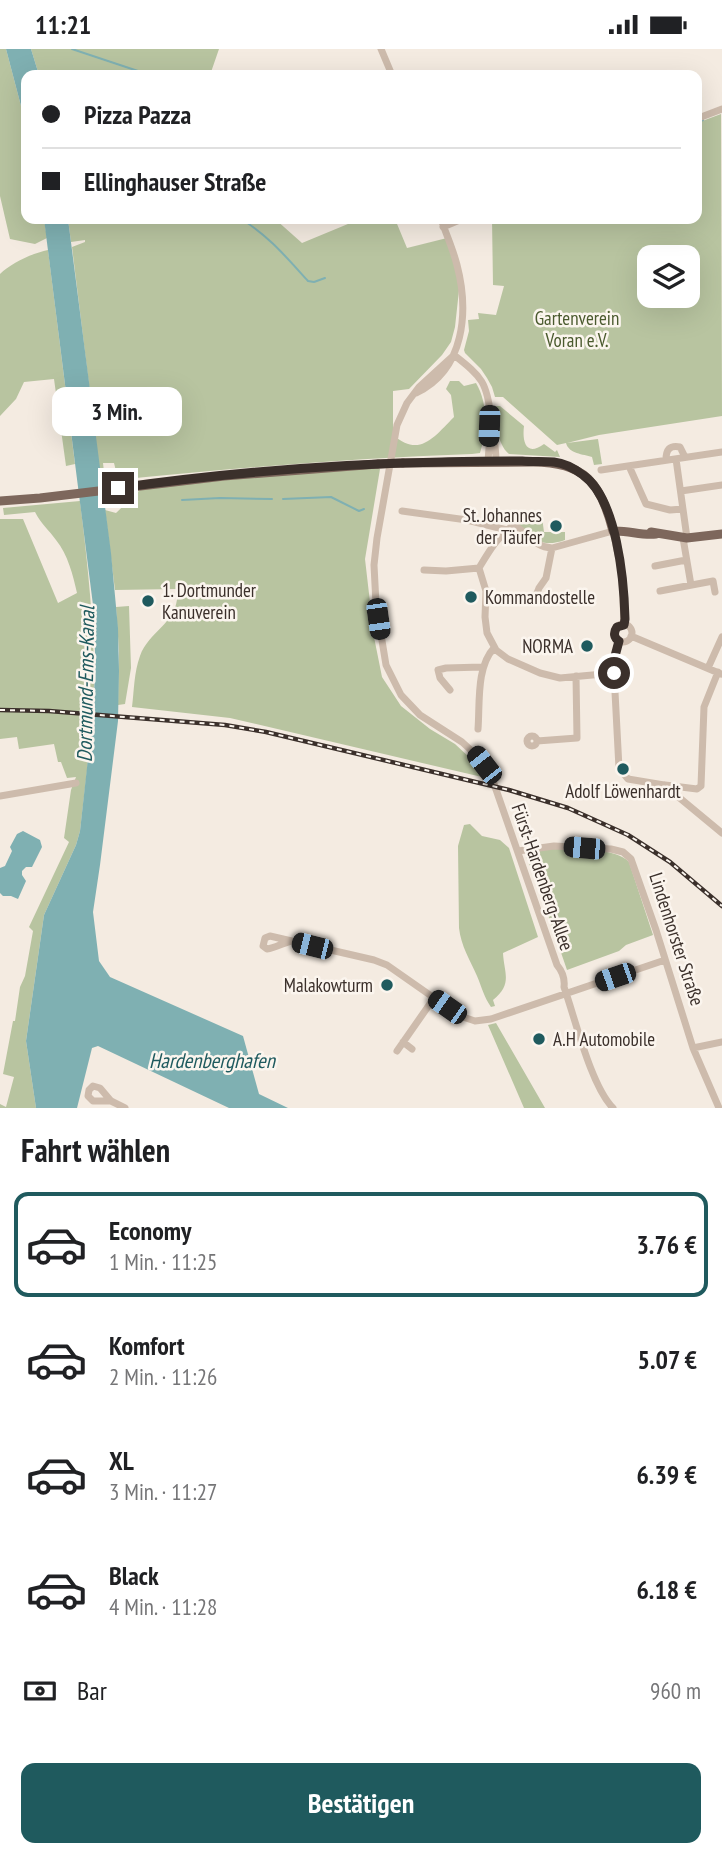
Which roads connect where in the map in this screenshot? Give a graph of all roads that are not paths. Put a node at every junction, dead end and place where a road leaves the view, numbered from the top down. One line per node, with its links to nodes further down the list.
1 (381, 49): 2 (street)
2 (390, 70)
3 (722, 109): 4 (street)
4 (702, 117)
5 (442, 224): 6 (street)
6 (454, 355): 11 (street); 49 (street, Fürst-Hardenberg-Allee)
7 (722, 452): 8 (street)
8 (685, 457): 9 (street); 10 (street)
9 (676, 459): 10 (street); 15 (street)
10 (666, 460): 12 (street)
11 (492, 461): 16 (main road, bridge); 19 (main road)
12 (629, 466): 13 (street); 17 (street)
13 (601, 470)
14 (722, 485): 15 (street)
15 (681, 491): 17 (street)
16 (0, 501)
17 (683, 509): 22 (street)
18 (402, 511): 20 (street)
19 (612, 528): 22 (main road); 23 (street); 32 (street)
20 (507, 530): 23 (street); 26 (street)
21 (722, 536): 22 (main road)
22 (685, 538): 24 (street)
23 (552, 548): 31 (street)
24 (686, 560): 25 (street); 28 (street)
25 (655, 566)
26 (479, 568): 27 (street); 36 (street)
27 (424, 570)
28 (691, 585): 29 (street); 30 (street)
29 (660, 591)
30 (715, 592)
31 (534, 598)
32 (624, 625): 33 (street); 35 (street)
33 (631, 636): 35 (street); 38 (street)
34 (722, 637): 38 (street)
35 (619, 641): 39 (street)
36 (494, 648): 37 (street); 41 (street)
37 (482, 667): 42 (street); 43 (street)
38 (708, 668): 40 (street)
39 (614, 673): 41 (street); 46 (street)
40 (720, 673): 46 (street)
41 (576, 676): 44 (street)
42 (450, 690)
43 (478, 729)
44 (537, 741)
45 (76, 783): 47 (street)
46 (664, 785): 48 (street)
47 (0, 796)
48 (722, 833)
49 (518, 851): 51 (street, Lindenhorster Straße); 52 (street, Fürst-Hardenberg-Allee)
50 (292, 941): 53 (street)
51 (665, 960): 52 (street); 56 (street, Lindenhorster Straße)
52 (565, 990): 53 (street); 61 (street, Fürst-Hardenberg-Allee)
53 (434, 998): 54 (street)
54 (404, 1042): 57 (street); 58 (street)
55 (722, 1042): 56 (street)
56 (693, 1048): 62 (street, Lindenhorster Straße)
57 (412, 1049)
58 (397, 1051)
59 (111, 1101): 60 (street)
60 (125, 1108)
61 (613, 1108)
62 (719, 1108)

